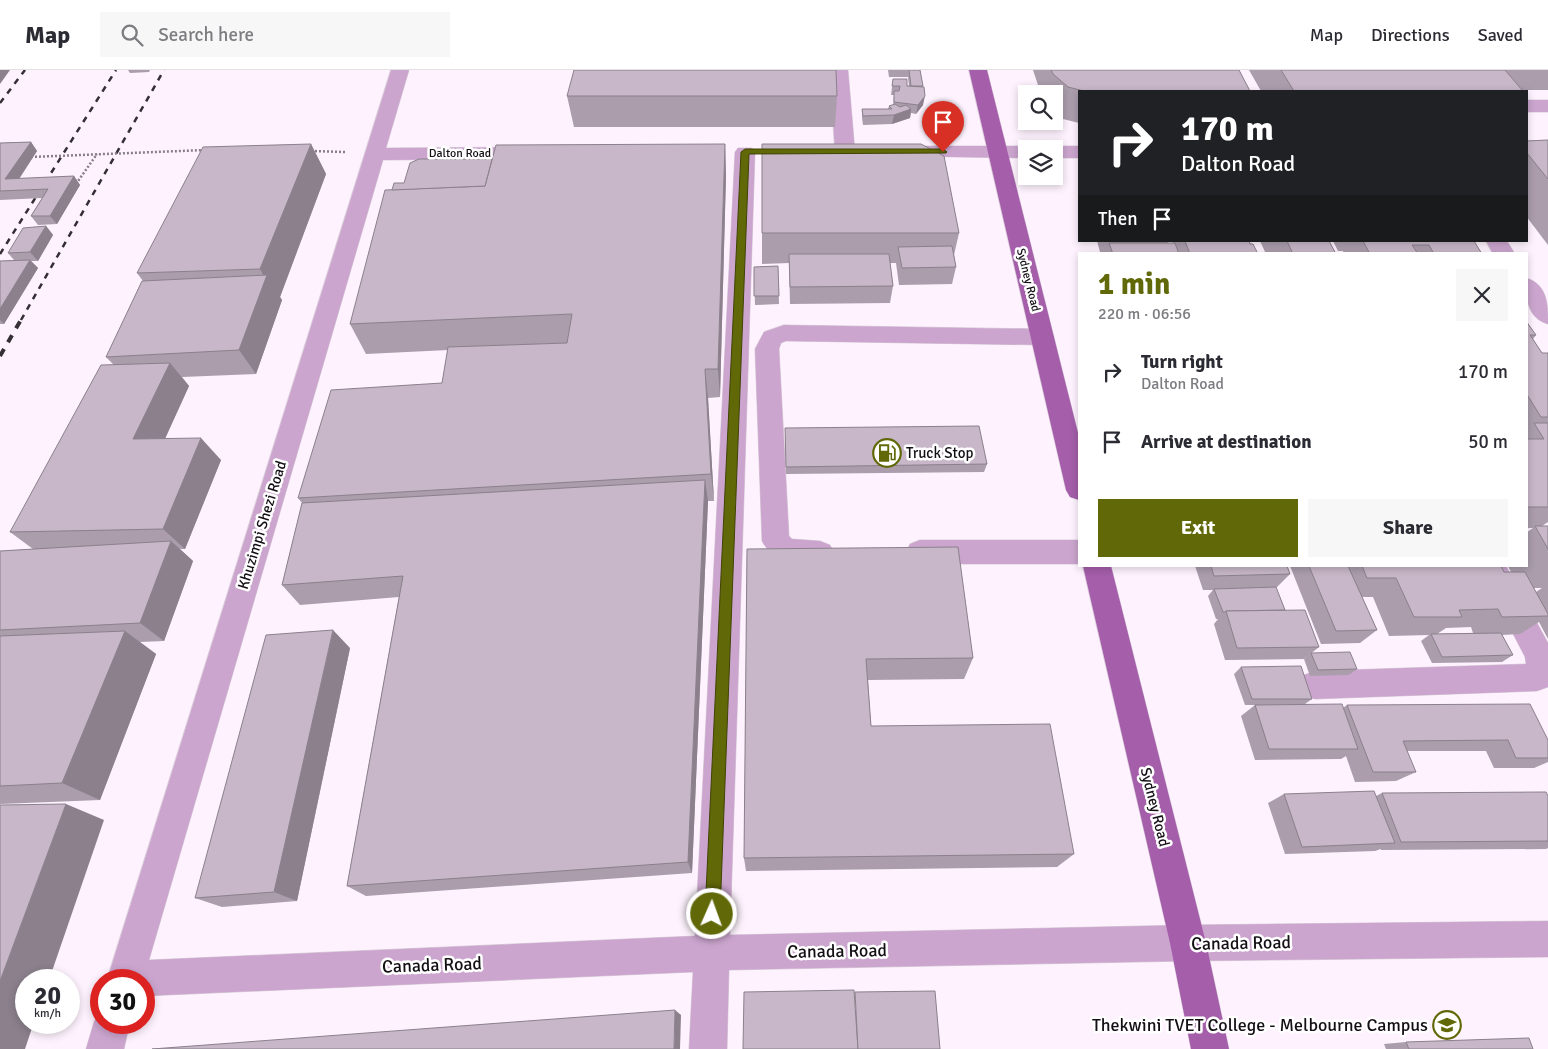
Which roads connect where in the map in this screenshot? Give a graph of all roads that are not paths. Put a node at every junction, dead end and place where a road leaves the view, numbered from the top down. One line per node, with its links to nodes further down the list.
1 (400, 70): 14 (street, Khuzimpi Shezi Road)
2 (839, 70): 8 (street)
3 (978, 70): 9 (main road, Sydney Road)
4 (1528, 106): 5 (street)
5 (1548, 106)
6 (745, 152): 27 (street)
7 (825, 152): 8 (street)
8 (863, 152): 9 (street)
9 (997, 152): 10 (street); 17 (main road, Sydney Road)
10 (1018, 152)
11 (1063, 152): 12 (street)
12 (1078, 152)
13 (550, 153): 14 (street, Dalton Road)
14 (374, 154): 28 (street, Khuzimpi Shezi Road)
15 (1528, 288): 16 (street)
16 (1548, 316)
17 (1042, 337): 18 (main road, Sydney Road); 21 (street)
18 (1078, 486)
19 (894, 552): 20 (street)
20 (1078, 552)
21 (845, 553)
22 (1097, 567): 26 (main road, Sydney Road)
23 (1493, 567): 24 (street)
24 (1315, 685)
25 (1548, 939): 26 (street, Canada Road)
26 (1188, 943): 27 (street, Canada Road); 33 (main road, Sydney Road)
27 (711, 953): 29 (street, Canada Road); 32 (street)
28 (128, 969)
29 (155, 978)
30 (108, 1034): 31 (street)
31 (104, 1049)
32 (708, 1049)
33 (1210, 1049)

